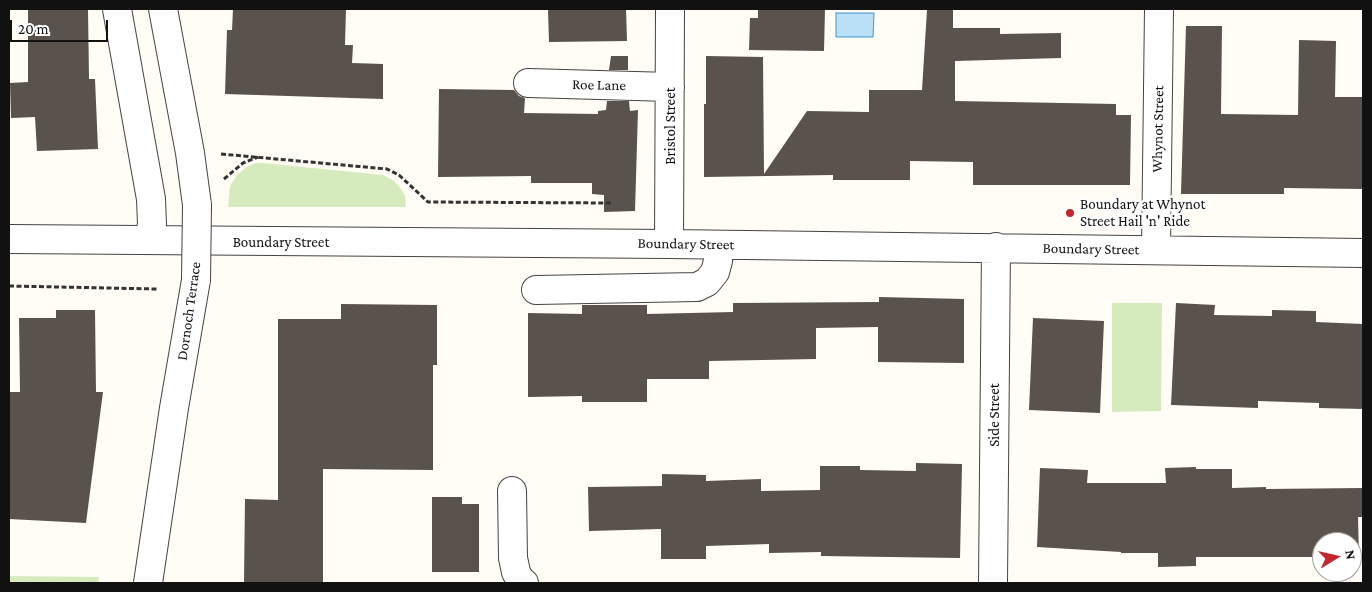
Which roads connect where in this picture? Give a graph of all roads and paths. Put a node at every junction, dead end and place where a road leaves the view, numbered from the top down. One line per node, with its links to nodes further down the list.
1 (117, 9): 12 (street)
2 (163, 9): 22 (street, Dornoch Terrace, bridge)
3 (670, 9): 6 (street, Bristol Street)
4 (1159, 9): 16 (street, Whynot Street)
5 (528, 83): 6 (street, Roe Lane)
6 (670, 87): 13 (street, Bristol Street)
7 (221, 154): 8 (path)
8 (261, 157): 9 (path); 10 (path)
9 (223, 179)
10 (612, 203)
11 (9, 239): 12 (street, Boundary Street)
12 (150, 240): 13 (street, Boundary Street)
13 (669, 244): 14 (street, Boundary Street)
14 (718, 245): 15 (street, Boundary Street); 20 (street)
15 (996, 247): 16 (street, Boundary Street); 24 (street, Side Street)
16 (1156, 250): 17 (street, Boundary Street)
17 (1363, 252)
18 (9, 286): 19 (path)
19 (157, 289)
20 (536, 290)
21 (512, 491): 23 (street)
22 (148, 583)
23 (524, 583)
24 (993, 583)

